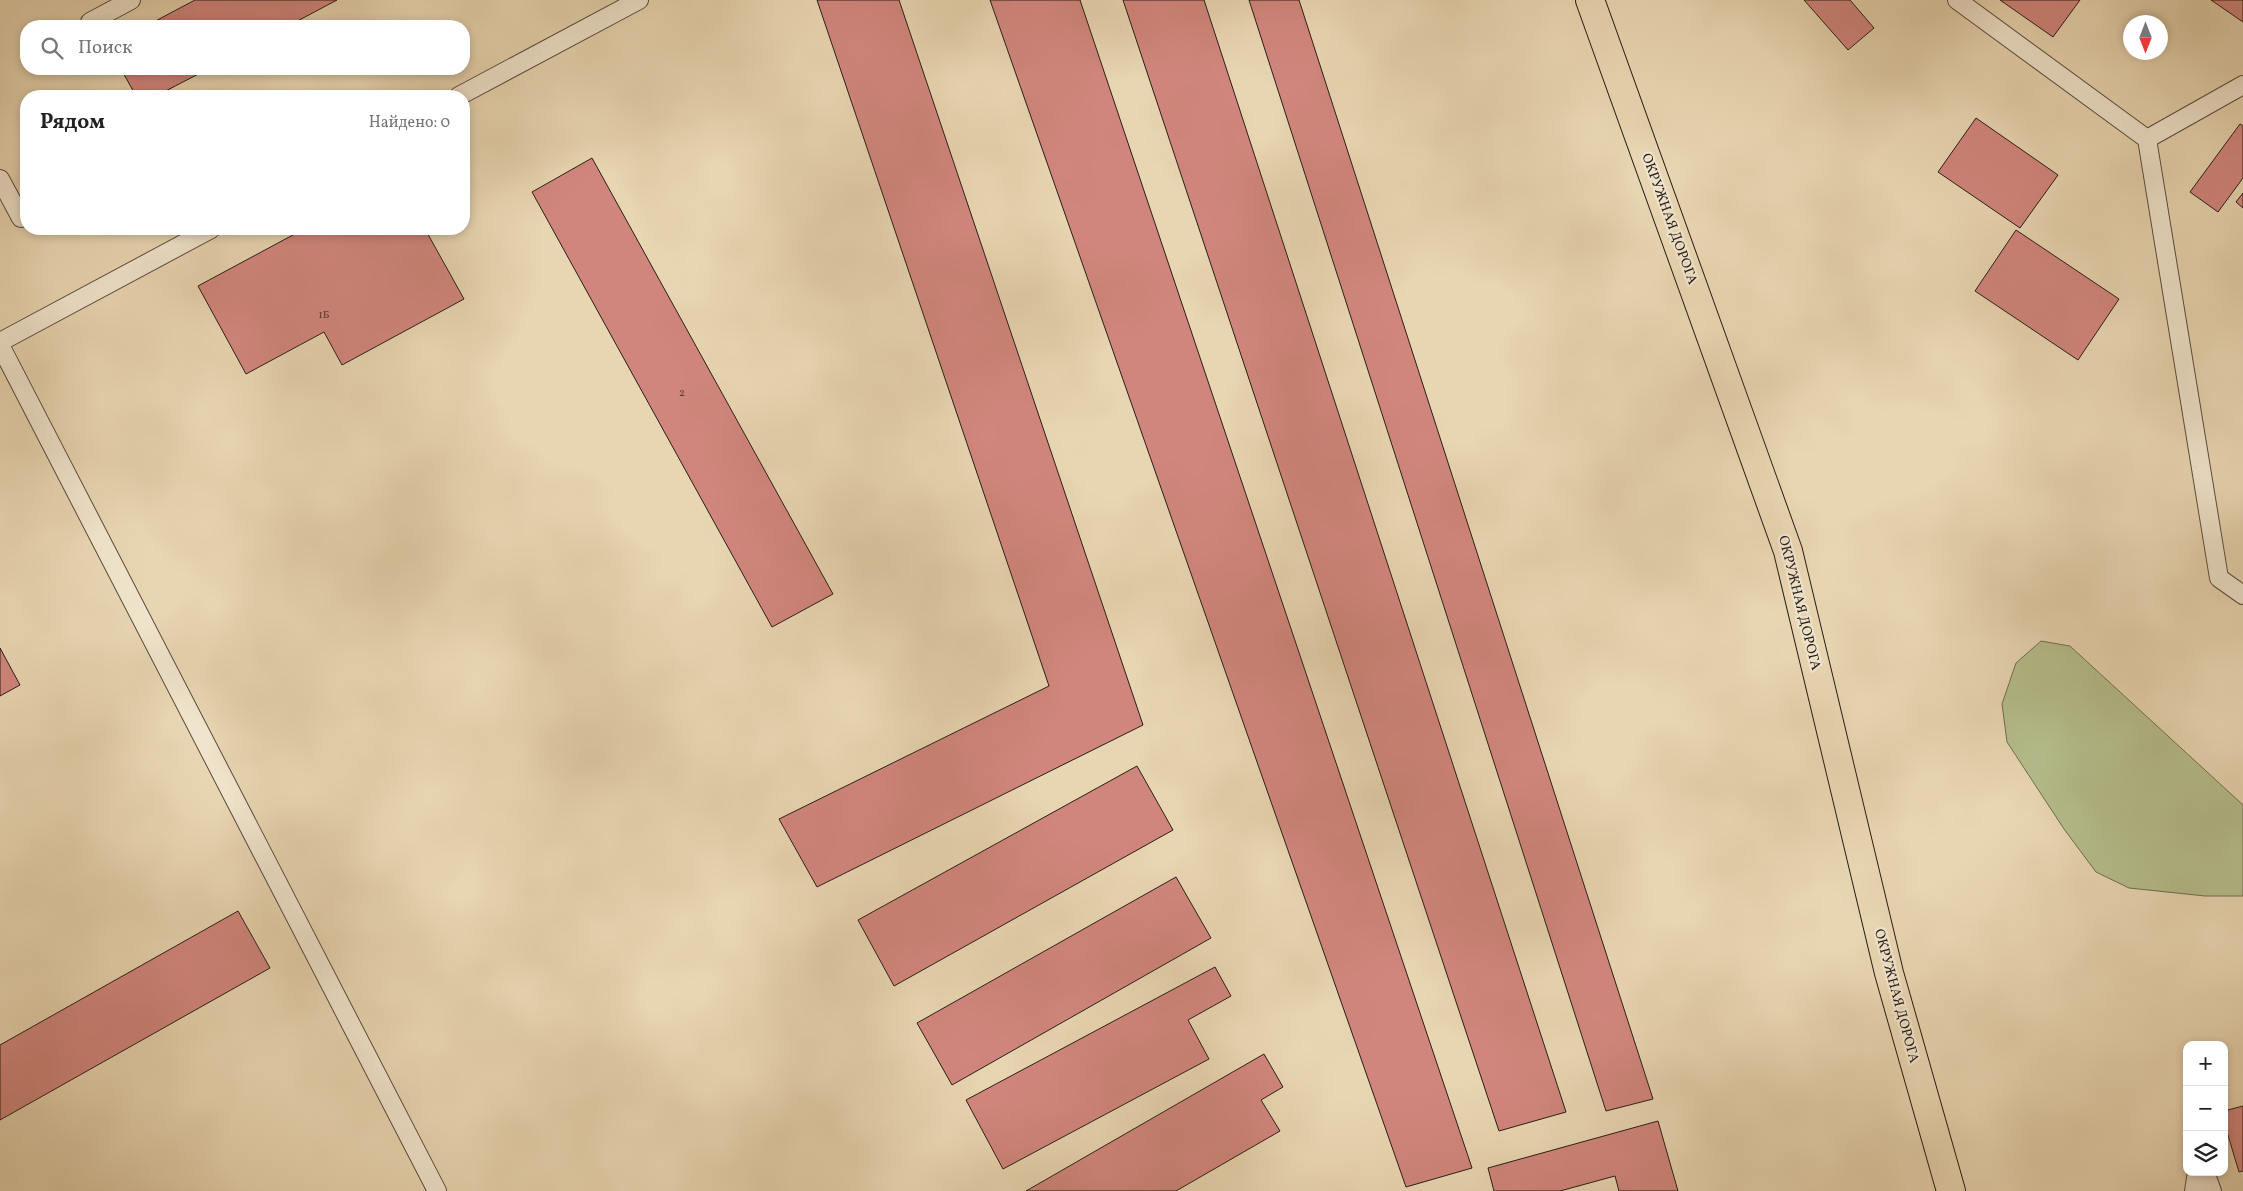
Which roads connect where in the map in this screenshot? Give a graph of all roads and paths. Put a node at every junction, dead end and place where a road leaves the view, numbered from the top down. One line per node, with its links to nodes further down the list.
1 (131, 0): 5 (lane)
2 (639, 0): 7 (lane)
3 (1590, 0): 17 (highway, ОКРУЖНАЯ ДОРОГА)
4 (1957, 0): 8 (lane)
5 (94, 20)
6 (2243, 85): 8 (lane)
7 (470, 90)
8 (2147, 139): 13 (lane)
9 (0, 179): 10 (lane)
10 (20, 216)
11 (200, 235): 12 (lane)
12 (0, 343): 16 (lane)
13 (2243, 595)
14 (2196, 1176): 18 (lane)
15 (2206, 1176): 19 (lane)
16 (437, 1191)
17 (1951, 1191)
18 (2194, 1191)
19 (2212, 1191)

